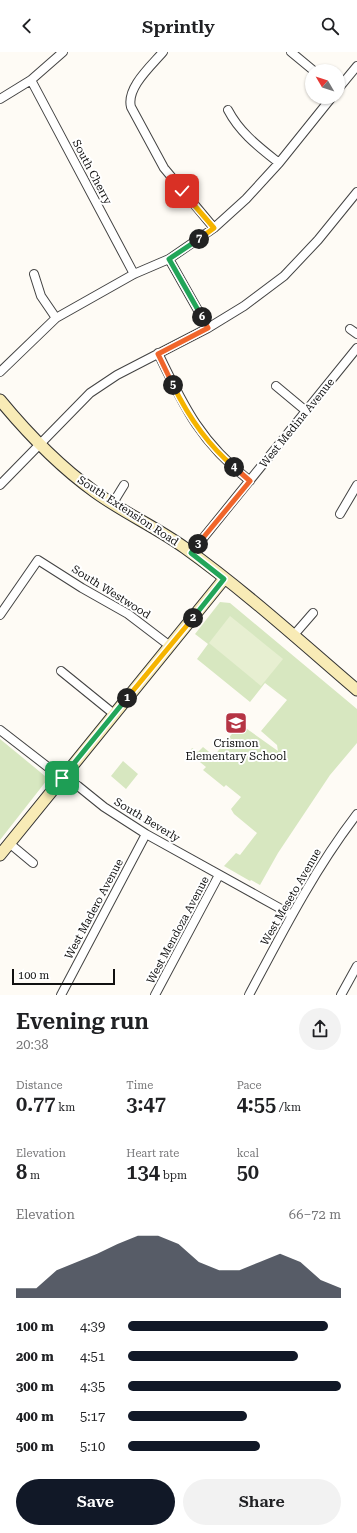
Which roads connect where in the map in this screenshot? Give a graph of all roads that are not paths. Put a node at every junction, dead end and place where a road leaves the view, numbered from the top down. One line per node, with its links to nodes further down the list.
1 (63, 52): 6 (street)
2 (162, 52): 13 (street)
3 (291, 52): 4 (street)
4 (306, 64)
5 (357, 66): 7 (street)
6 (31, 80): 8 (street); 16 (street, South Cherry)
7 (345, 81)
8 (0, 99)
9 (326, 104): 11 (street)
10 (228, 110): 11 (street)
11 (279, 163): 13 (street)
12 (357, 192): 18 (street)
13 (214, 228): 14 (street)
14 (169, 259): 16 (street); 18 (street)
15 (34, 274): 17 (street)
16 (134, 274): 17 (street)
17 (56, 318): 21 (street)
18 (208, 328): 20 (street)
19 (357, 348): 24 (street, West Medina Avenue)
20 (158, 354): 25 (street); 26 (street)
21 (0, 372)
22 (276, 386): 24 (street)
23 (0, 400): 25 (street, South Extension Road)
24 (306, 411): 26 (street, West Medina Avenue)
25 (40, 446): 27 (street); 30 (street, South Extension Road)
26 (250, 481): 32 (street, West Medina Avenue)
27 (0, 485)
28 (124, 485): 30 (street)
29 (357, 485): 31 (street)
30 (113, 503): 32 (street, South Extension Road)
31 (340, 514)
32 (191, 553): 33 (street, South Extension Road)
33 (224, 579): 36 (street, South Extension Road); 37 (street)
34 (313, 613): 36 (street)
35 (0, 615): 37 (street, South Westwood)
36 (293, 636): 39 (street, South Extension Road)
37 (170, 646): 40 (street)
38 (61, 671): 40 (street)
39 (357, 690)
40 (114, 714): 42 (street)
41 (0, 730): 42 (street, South Beverly)
42 (62, 778): 44 (street, South Beverly); 45 (street)
43 (357, 814): 49 (street, West Meseto Avenue)
44 (146, 834): 48 (street, South Beverly); 51 (street, West Madero Avenue)
45 (10, 843): 46 (street); 47 (street)
46 (0, 855)
47 (33, 863)
48 (219, 875): 49 (street, South Beverly); 52 (street, West Mendoza Avenue)
49 (292, 915): 53 (street, West Meseto Avenue)
50 (357, 966): 54 (street)
51 (62, 995)
52 (155, 995)
53 (249, 995)
54 (341, 995)

